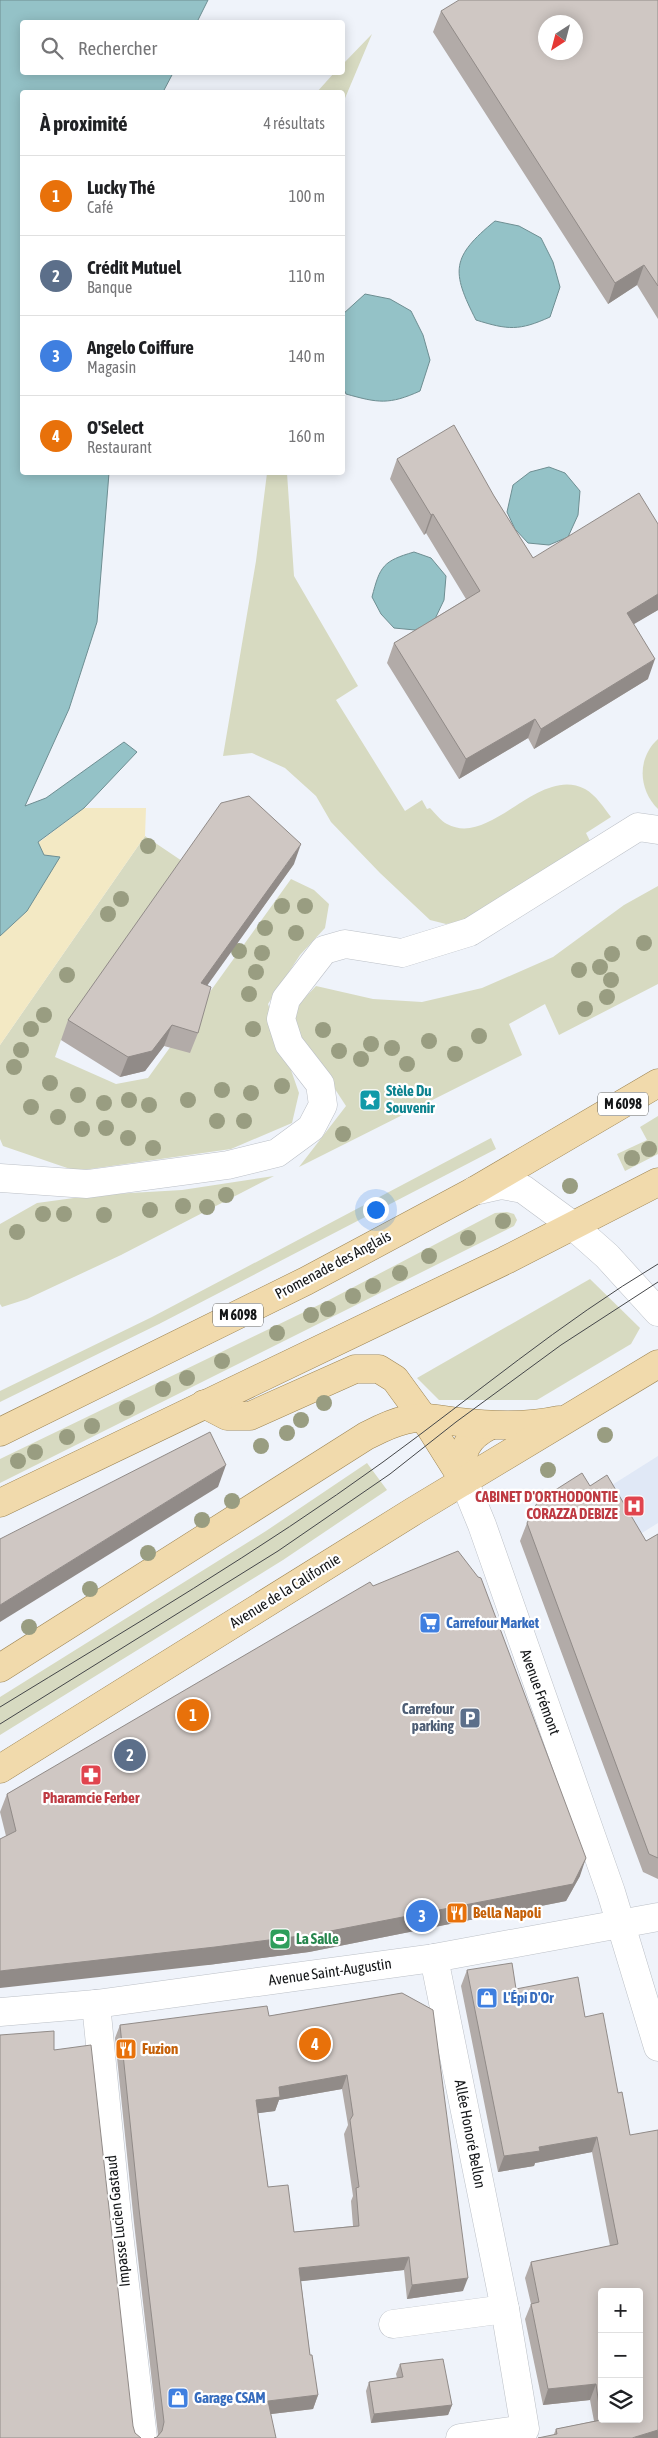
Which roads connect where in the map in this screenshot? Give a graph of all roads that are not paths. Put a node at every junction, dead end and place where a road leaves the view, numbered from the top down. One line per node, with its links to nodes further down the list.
1 (658, 830): 3 (street)
2 (658, 1083): 5 (main road, Promenade des Anglais / M 6098)
3 (0, 1178)
4 (658, 1182): 6 (main road)
5 (474, 1191): 6 (street); 13 (main road, Promenade des Anglais / M 6098)
6 (572, 1225): 7 (street); 9 (main road)
7 (658, 1312)
8 (658, 1364): 10 (main road, Avenue de la Californie)
9 (204, 1404): 11 (main road, Avenue Frémont); 15 (main road)
10 (573, 1417): 12 (main road, Avenue de la Californie); 14 (main road, Avenue de la Californie)
11 (423, 1418): 12 (main road, Avenue de la Californie); 14 (main road, Avenue Frémont); 16 (main road, Avenue de la Californie)
12 (491, 1425): 14 (main road)
13 (0, 1432)
14 (464, 1482): 17 (main road, Avenue de la Californie); 19 (street, Avenue Frémont)
15 (0, 1503)
16 (0, 1668)
17 (0, 1769)
18 (658, 1917): 19 (street, Avenue Saint-Augustin)
19 (621, 1925): 20 (street, Avenue Saint-Augustin); 23 (street, Avenue Frémont)
20 (434, 1958): 21 (street, Avenue Saint-Augustin); 24 (street, Allée Honoré Bellon)
21 (96, 2004): 22 (street, Avenue Saint-Augustin); 26 (street, Impasse Lucien Gastaud)
22 (0, 2012)
23 (658, 2047)
24 (505, 2309): 25 (street); 27 (street, Allée Honoré Bellon)
25 (393, 2324)
26 (143, 2438)
27 (460, 2438)

